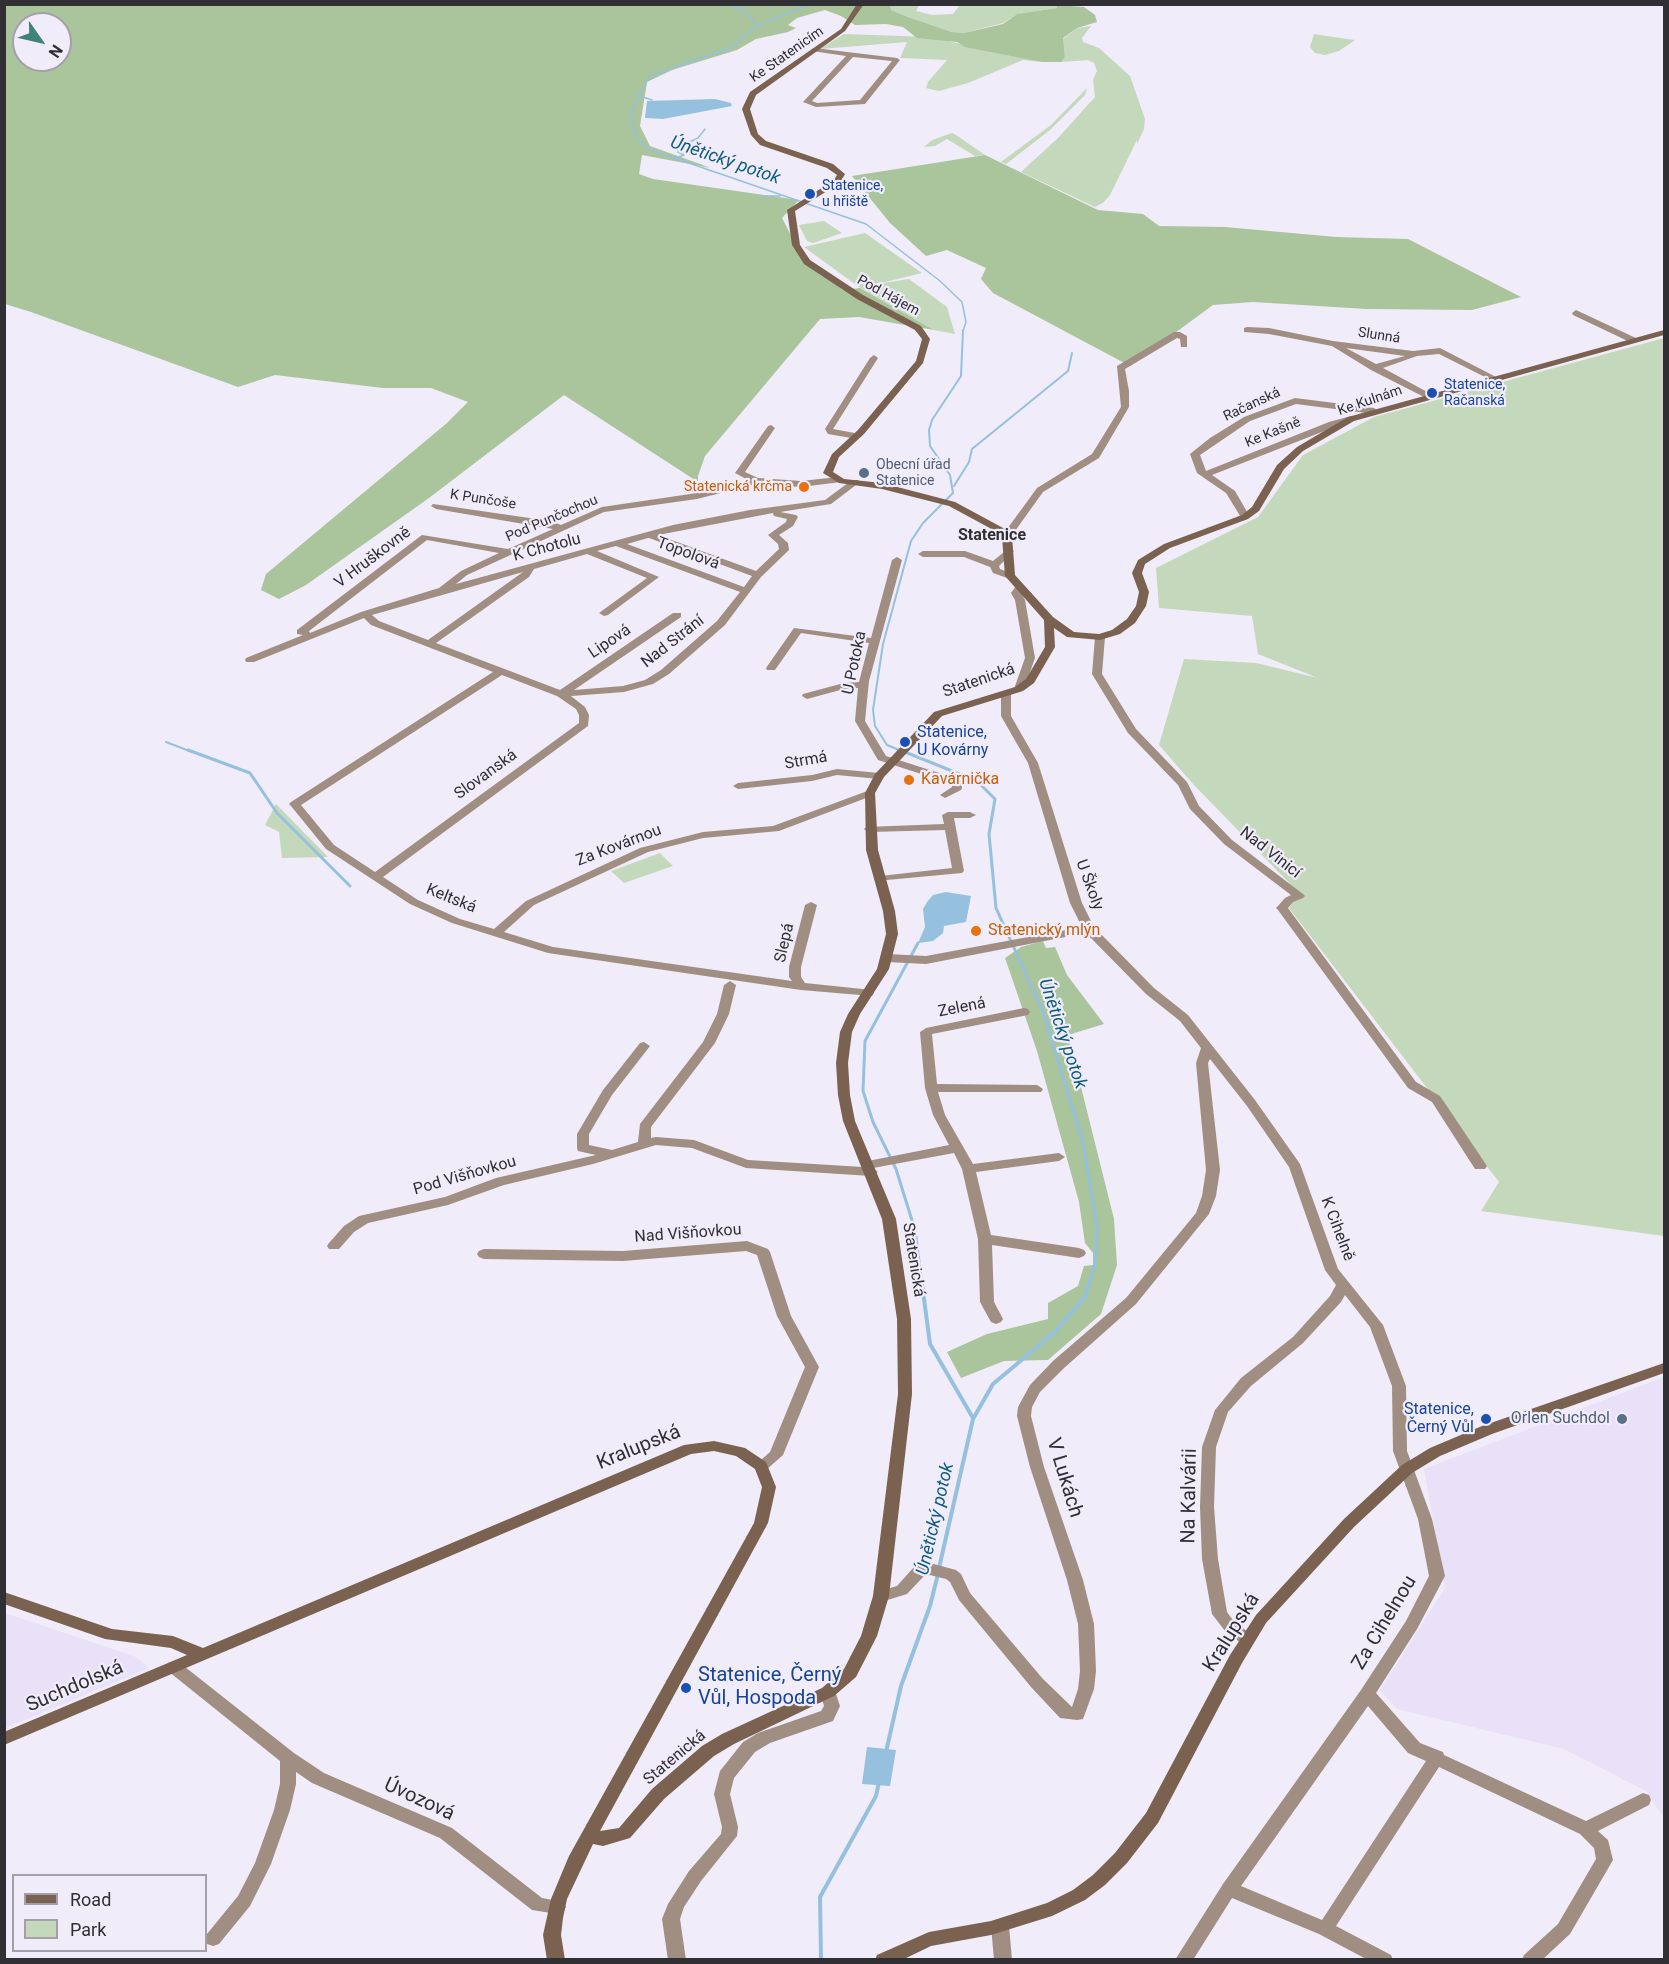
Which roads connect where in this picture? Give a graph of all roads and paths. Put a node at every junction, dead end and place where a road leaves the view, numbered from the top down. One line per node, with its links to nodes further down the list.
1 (861, 4): 2 (street, Ke Statenicím)
2 (814, 50): 3 (street); 4 (street, Ke Statenicím)
3 (852, 54): 3 (street)
4 (839, 178): 19 (street, Pod Hájem)
5 (1576, 313): 8 (street)
6 (1248, 330): 9 (street, Slunná)
7 (1665, 333): 8 (street, Ke Kulnám)
8 (1635, 341): 14 (street, Ke Kulnám)
9 (1333, 344): 11 (street, Slunná); 13 (street, Slunná)
10 (1184, 345): 29 (street)
11 (1420, 354): 13 (street, Slunná); 14 (street, Slunná)
12 (874, 358): 19 (street)
13 (1374, 368): 15 (street, Slunná)
14 (1494, 378): 15 (street, Ke Kulnám)
15 (1428, 396): 16 (street, Ke Kulnám)
16 (1374, 411): 17 (street, Ke Kulnám); 20 (street, Račanská)
17 (1351, 419): 20 (street, Ke Kašně); 26 (street, Ke Kulnám)
18 (771, 428): 22 (street)
19 (856, 436): 21 (street, Pod Hájem)
20 (1206, 474): 26 (street)
21 (838, 480): 22 (street, Pod Punčochou); 23 (street)
22 (756, 481): 27 (street, Pod Punčochou)
23 (855, 482): 25 (street, K Chotolu); 29 (street)
24 (436, 506): 27 (street, K Punčoše)
25 (750, 513): 28 (street, K Chotolu); 38 (street, Nad Strání)
26 (1245, 517): 49 (street, Ke Kulnám)
27 (560, 528): 32 (street, Pod Punčochou)
28 (652, 536): 30 (street, K Chotolu); 38 (street)
29 (1007, 536): 31 (street)
30 (619, 544): 33 (street, K Chotolu); 41 (street, Topolová)
31 (1009, 551): 36 (street); 39 (street)
32 (508, 552): 42 (street, Pod Punčochou); 47 (street, V Hruškovně)
33 (590, 552): 37 (street, K Chotolu); 43 (street)
34 (923, 554): 36 (street)
35 (897, 560): 50 (street, U Potoka)
36 (994, 565): 39 (street)
37 (529, 568): 42 (street, K Chotolu); 51 (street)
38 (758, 575): 41 (street, Nad Strání)
39 (1010, 576): 40 (street)
40 (1019, 588): 46 (street); 57 (street)
41 (747, 591): 59 (street, Nad Strání)
42 (437, 592): 44 (street, K Chotolu)
43 (604, 613)
44 (365, 614): 47 (street, K Chotolu); 51 (street, Nad Strání)
45 (677, 615): 59 (street, Lipová)
46 (1049, 619): 48 (street); 52 (street)
47 (305, 633): 53 (street, K Chotolu)
48 (1071, 635): 49 (street); 52 (street)
49 (1100, 638): 87 (street, Nad Vinicí)
50 (873, 641): 54 (street); 56 (street, U Potoka)
51 (428, 644): 55 (street, Nad Strání)
52 (1050, 646): 57 (street, Statenická)
53 (250, 660)
54 (771, 668)
55 (499, 672): 59 (street, Nad Strání); 69 (street, Keltská)
56 (863, 685): 60 (street); 61 (street, U Potoka)
57 (1019, 689): 58 (street, Statenická)
58 (1006, 693): 61 (street, Statenická); 72 (street, U Školy)
59 (561, 694): 69 (street, Slovanská)
60 (807, 696)
61 (895, 759): 62 (street, Statenická); 65 (street)
62 (879, 776): 63 (street, Strmá); 64 (street, Statenická)
63 (738, 786)
64 (870, 793): 68 (street, Statenická); 73 (street, Za Kovárnou)
65 (945, 795)
66 (970, 815): 67 (street)
67 (950, 827): 68 (street); 70 (street)
68 (870, 829): 70 (street, Statenická)
69 (375, 877): 73 (street, Keltská)
70 (880, 879): 74 (street, Statenická)
71 (811, 905): 76 (street, Slepá)
72 (1089, 929): 74 (street); 80 (street, U Školy)
73 (496, 933): 76 (street, Keltská)
74 (887, 958): 77 (street, Statenická)
75 (730, 986): 83 (street)
76 (801, 986): 77 (street, Keltská)
77 (868, 993): 88 (street, Statenická)
78 (1024, 1012): 81 (street, Zelená)
79 (644, 1046): 85 (street, Pod Višňovkou)
80 (1207, 1049): 94 (street, K Cihelně); 99 (street, V Lukách)
81 (931, 1088): 82 (street); 84 (street, Zelená)
82 (1037, 1089)
83 (644, 1143): 85 (street, Pod Višňovkou); 88 (street, Pod Višňovkou)
84 (957, 1148): 88 (street); 89 (street, Zelená)
85 (614, 1153): 91 (street, Pod Višňovkou)
86 (1059, 1157): 89 (street)
87 (1480, 1166)
88 (870, 1168): 99 (street, Statenická)
89 (969, 1169): 90 (street, Zelená)
90 (985, 1239): 92 (street); 95 (street, Zelená)
91 (334, 1246)
92 (1079, 1253)
93 (484, 1254): 97 (street, Nad Višňovkou)
94 (1343, 1285): 98 (street, K Cihelně); 101 (street, Na Kalvárii)
95 (996, 1319)
96 (1665, 1368): 98 (street, Kralupská)
97 (761, 1466): 102 (street, Kralupská); 111 (street)
98 (1407, 1469): 101 (street, Kralupská); 105 (street, Za Cihelnou)
99 (881, 1596): 104 (street, Statenická)
100 (4, 1598): 102 (street)
101 (1247, 1639): 114 (street, Kralupská)
102 (202, 1654): 103 (street, Kralupská)
103 (168, 1670): 106 (street, Suchdolská); 108 (street, Úvozová)
104 (828, 1692): 111 (street, Statenická); 118 (street)
105 (1367, 1694): 107 (street, Za Cihelnou); 112 (street, Za Cihelnou)
106 (4, 1739)
107 (1437, 1757): 110 (street, Za Cihelnou); 115 (street)
108 (288, 1758): 113 (street, Úvozová); 116 (street)
109 (1643, 1800): 110 (street)
110 (1586, 1829): 123 (street, Za Cihelnou)
111 (589, 1836): 113 (street)
112 (1229, 1889): 115 (street); 121 (street, Za Cihelnou)
113 (557, 1907): 117 (street)
114 (1000, 1926): 119 (street, Kralupská); 120 (street)
115 (1325, 1929): 122 (street)
116 (213, 1939)
117 (556, 1959)
118 (677, 1959)
119 (883, 1959)
120 (1003, 1959)
121 (1183, 1959)
122 (1385, 1959)
123 (1530, 1959)

